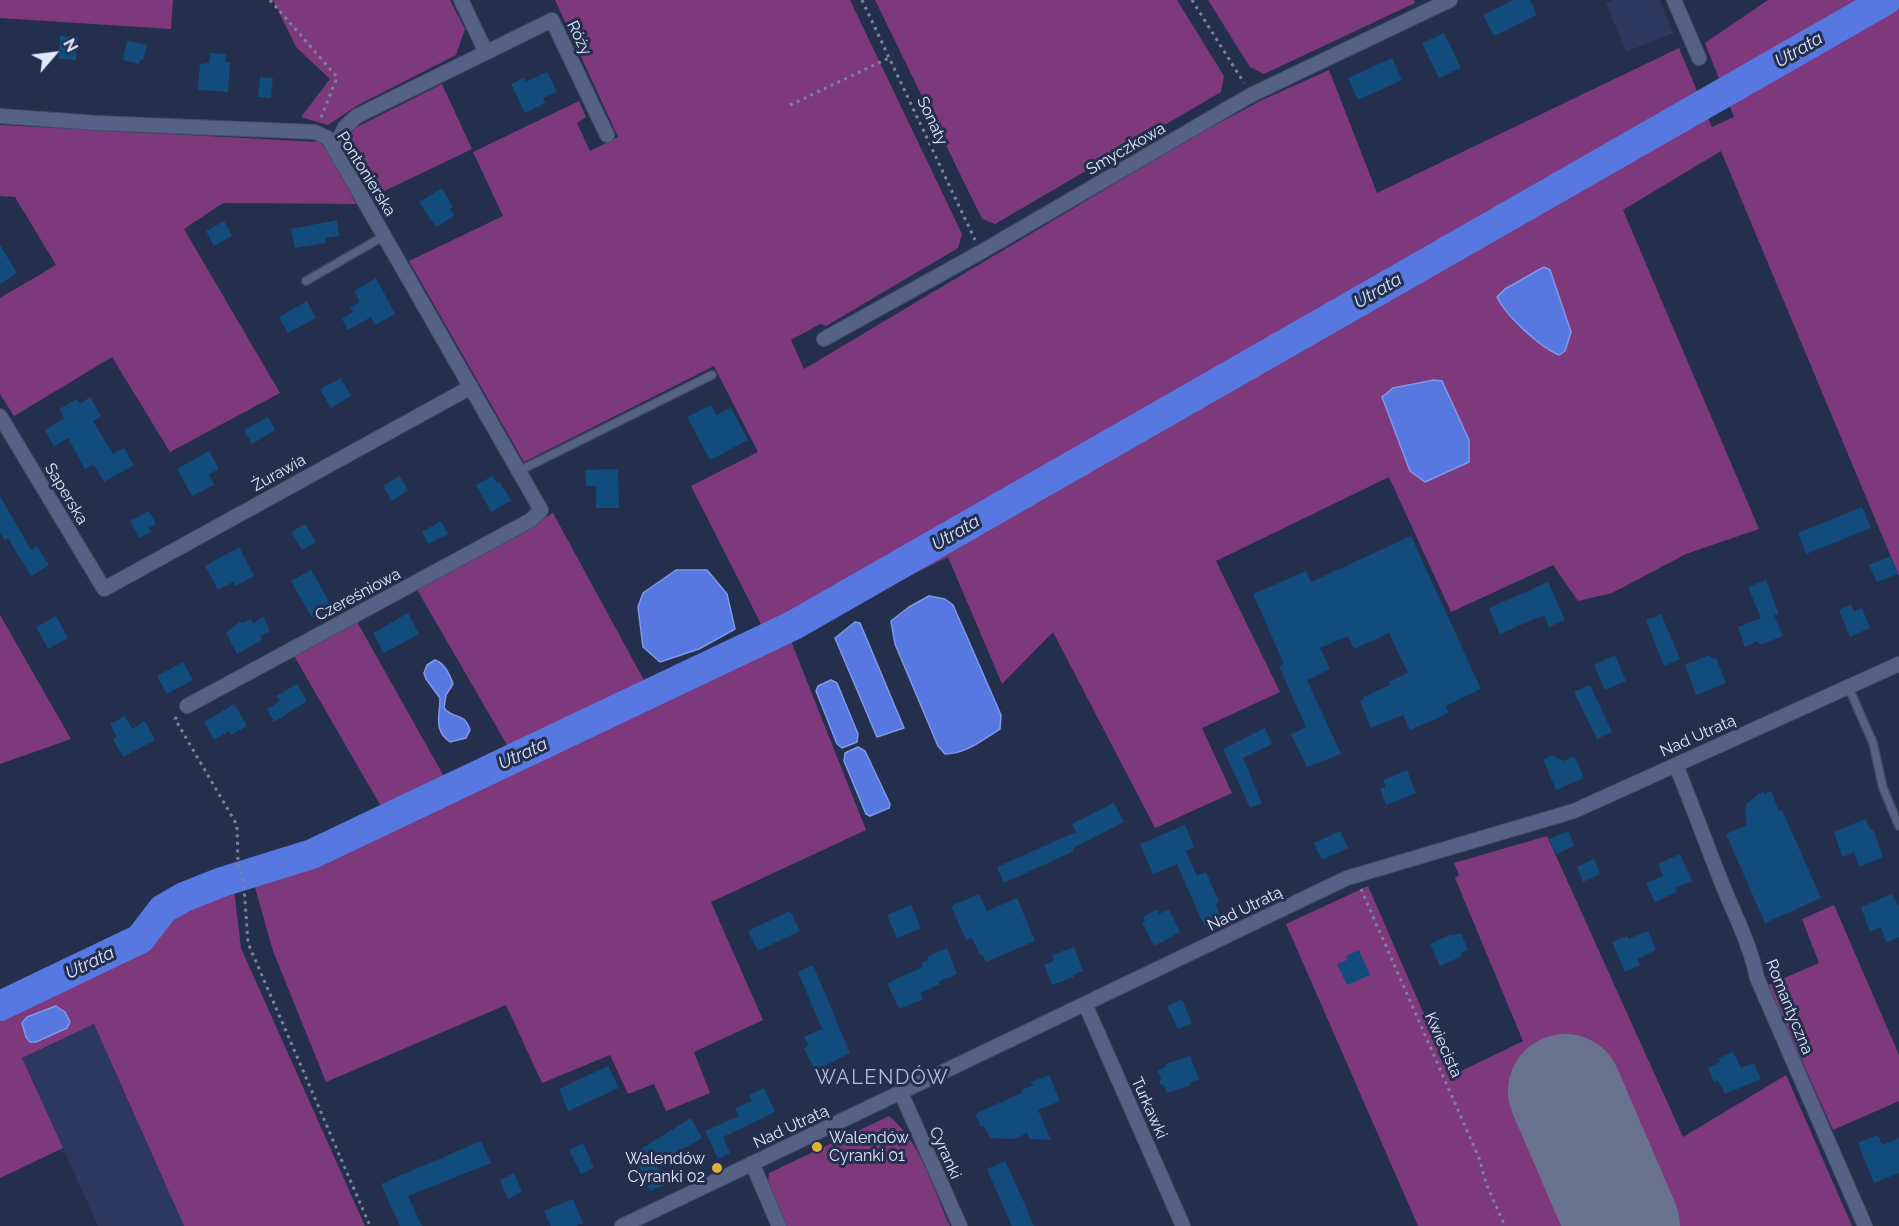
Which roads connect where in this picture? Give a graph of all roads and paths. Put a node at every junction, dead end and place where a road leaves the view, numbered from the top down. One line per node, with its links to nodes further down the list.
1 (270, 0): 13 (path)
2 (461, 0): 7 (street)
3 (861, 0): 8 (path, Sonaty)
4 (1192, 0): 10 (path)
5 (1450, 0): 10 (street, Smyczkowa)
6 (1674, 0): 9 (street)
7 (486, 52): 14 (street, Róży); 15 (street, Róży)
8 (889, 58): 11 (path); 17 (path, Sonaty)
9 (1699, 58)
10 (1251, 95): 17 (street, Smyczkowa)
11 (790, 105)
12 (0, 116): 13 (street, Pontonierska)
13 (315, 132): 15 (street, Pontonierska)
14 (608, 135)
15 (334, 149): 16 (street, Pontonierska)
16 (385, 236): 18 (lane); 21 (street, Pontonierska)
17 (981, 252): 19 (street, Smyczkowa)
18 (306, 281)
19 (824, 339)
20 (712, 375): 23 (lane)
21 (471, 387): 23 (street, Pontonierska); 25 (street, Żurawia)
22 (0, 416): 25 (street, Saperska)
23 (519, 471): 24 (street, Pontonierska)
24 (541, 510): 28 (street, Czereśniowa)
25 (104, 589)
26 (1899, 664): 27 (street, Nad Utratą)
27 (1848, 686): 29 (street, Nad Utratą); 30 (lane)
28 (187, 706): 35 (path)
29 (1676, 765): 31 (street, Nad Utratą); 41 (street, Romantyczna)
30 (1899, 826)
31 (1355, 876): 32 (street, Nad Utratą); 40 (path, Kwiecista)
32 (1085, 1004): 33 (street, Nad Utratą); 39 (street, Turkawki)
33 (901, 1093): 34 (street, Nad Utratą); 38 (street, Cyranki)
34 (752, 1163): 36 (street, Nad Utratą); 37 (street)
35 (370, 1226)
36 (622, 1226)
37 (779, 1226)
38 (960, 1226)
39 (1183, 1226)
40 (1505, 1226)
41 (1865, 1226)

